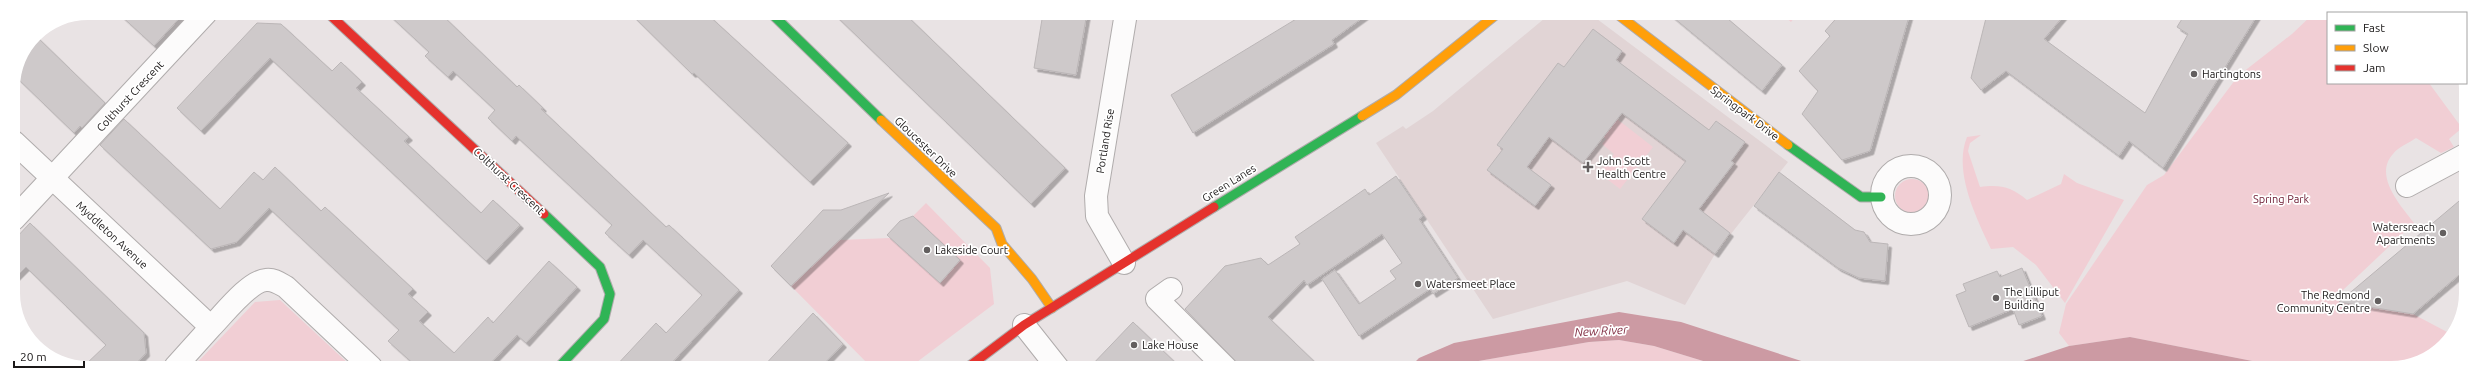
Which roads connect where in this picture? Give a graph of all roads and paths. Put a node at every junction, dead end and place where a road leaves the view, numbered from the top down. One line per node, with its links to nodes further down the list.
1 (200, 20): 9 (street, Colthurst Crescent)
2 (335, 20): 20 (street, Colthurst Crescent)
3 (778, 20): 15 (street, Gloucester Drive)
4 (1125, 20): 13 (street, Portland Rise)
5 (1489, 20): 13 (street, Green Lanes)
6 (1625, 20): 11 (street, Springpark Drive)
7 (20, 148): 9 (street, Myddleton Avenue)
8 (2459, 158): 10 (street)
9 (53, 180): 12 (street, Colthurst Crescent); 17 (street, Myddleton Avenue)
10 (2407, 186)
11 (1881, 197)
12 (20, 213)
13 (1124, 263): 15 (street, Green Lanes)
14 (1171, 289): 23 (street)
15 (1052, 308): 16 (street, Green Lanes)
16 (1024, 325): 21 (street, Green Lanes); 22 (street)
17 (211, 327): 18 (street); 19 (street)
18 (180, 361)
19 (364, 361)
20 (565, 361)
21 (976, 361)
22 (1052, 361)
23 (1219, 361)

